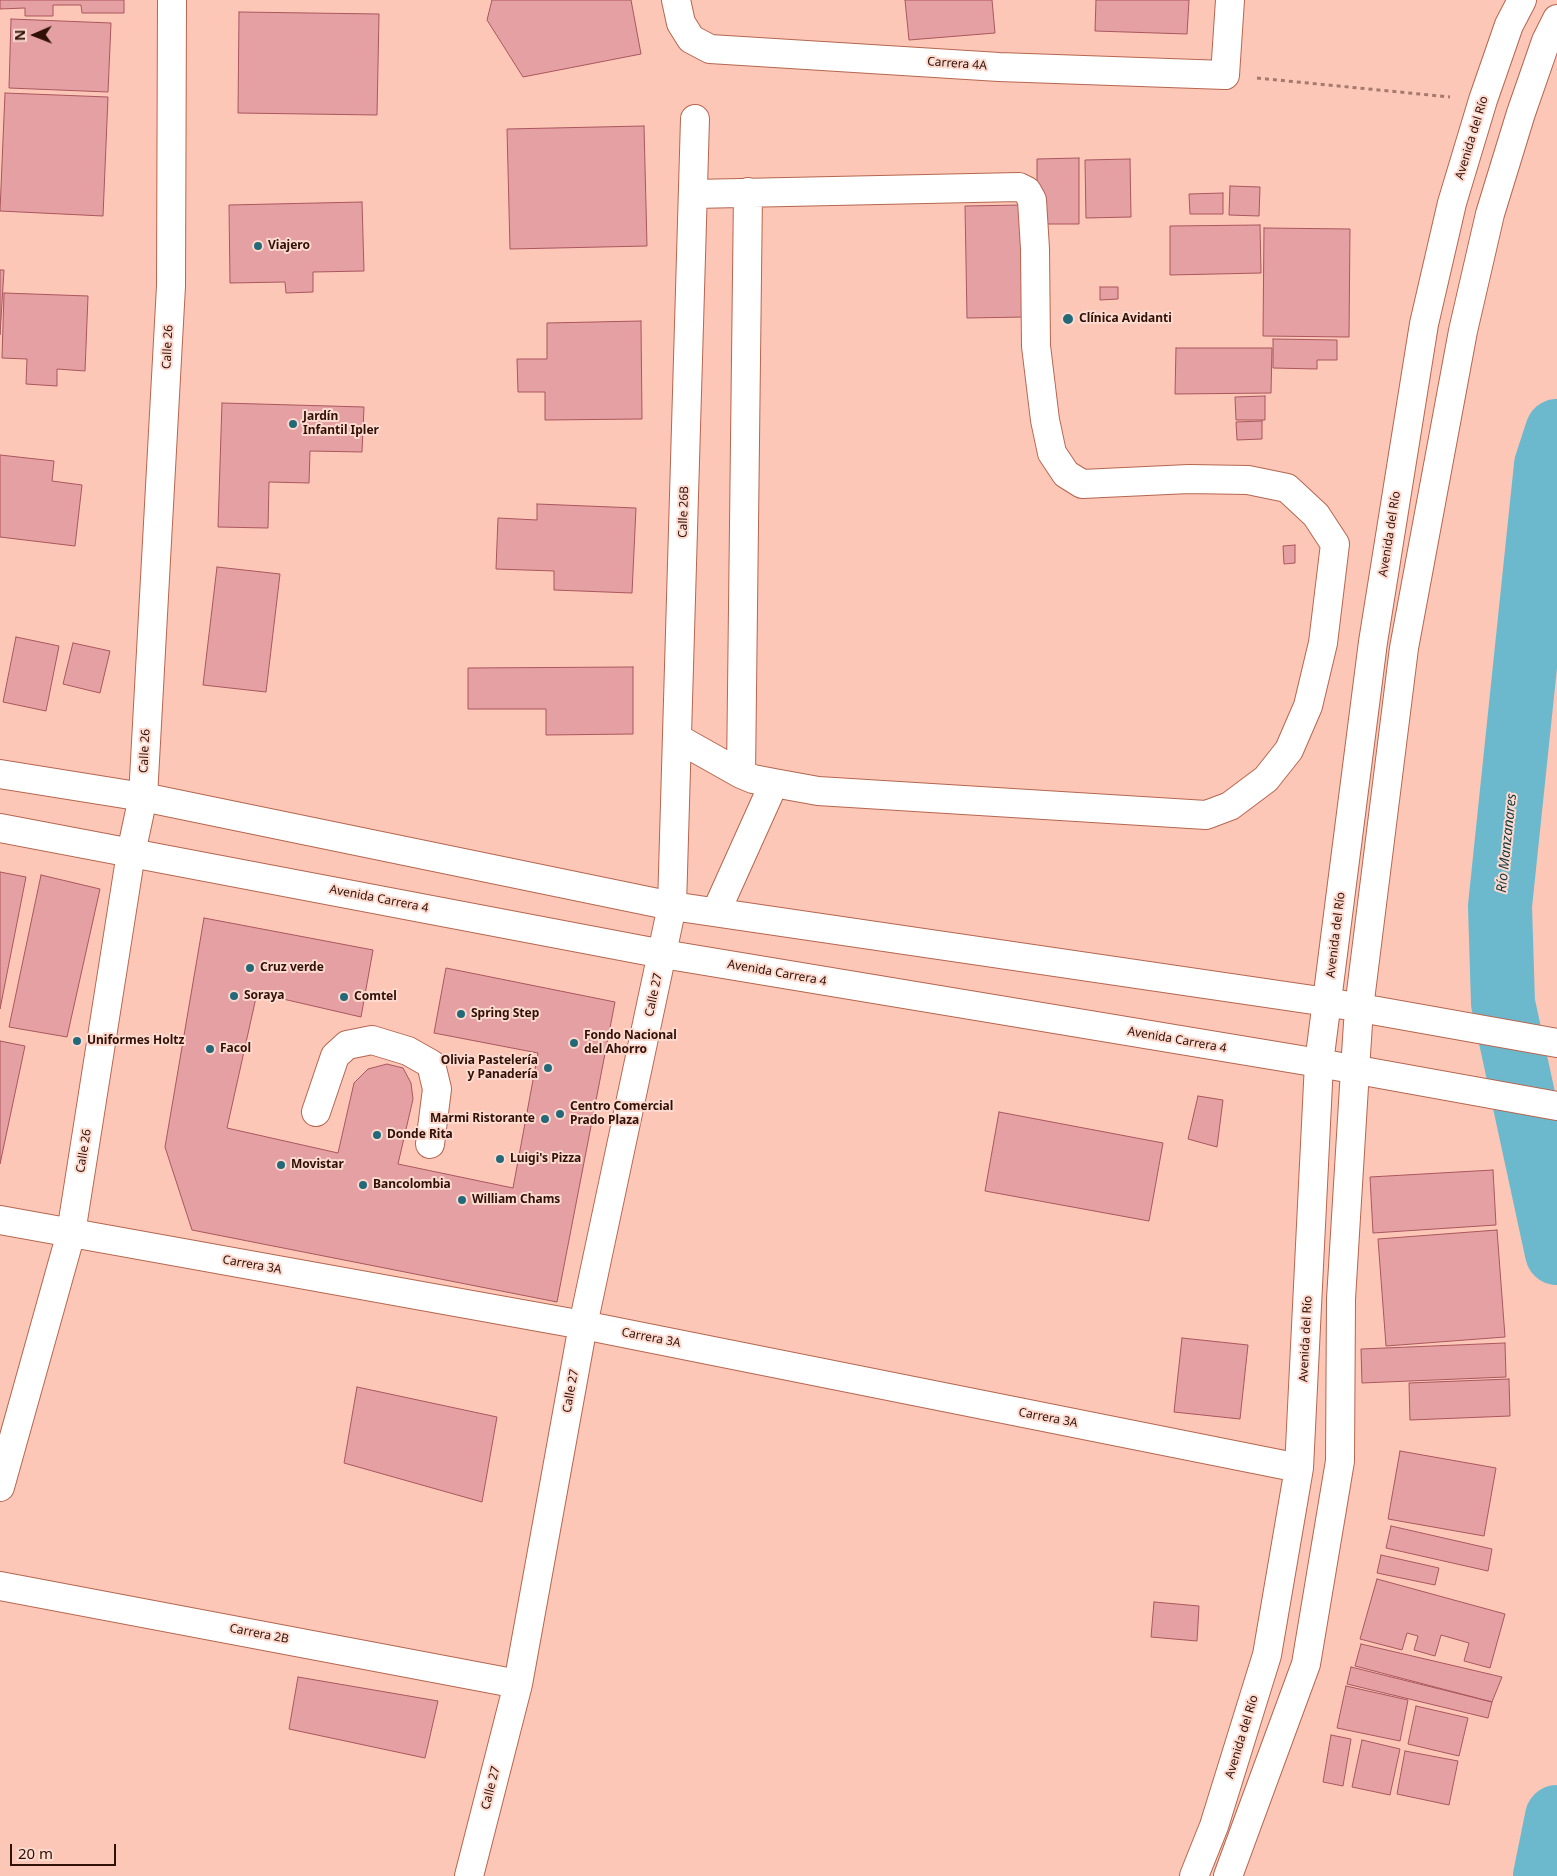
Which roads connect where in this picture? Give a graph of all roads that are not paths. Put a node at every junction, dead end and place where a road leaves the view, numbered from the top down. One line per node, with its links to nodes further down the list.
1 (172, 0): 13 (street, Calle 26)
2 (676, 0): 3 (street, Carrera 4A)
3 (1230, 0)
4 (1522, 0): 19 (street, Avenida del Río)
5 (1557, 19): 20 (street)
6 (695, 119): 8 (street, Calle 26B)
7 (748, 192): 8 (street); 11 (street); 12 (street)
8 (694, 194): 9 (street, Calle 26B)
9 (677, 738): 11 (street); 16 (street, Calle 26B)
10 (0, 774): 13 (street)
11 (741, 774): 12 (street)
12 (774, 783): 17 (street)
13 (143, 797): 15 (street, Calle 26); 16 (street)
14 (0, 828): 15 (street, Avenida Carrera 4)
15 (131, 853): 18 (street, Avenida Carrera 4); 28 (street, Calle 26)
16 (672, 906): 17 (street); 18 (street, Calle 27)
17 (716, 912): 19 (street)
18 (663, 954): 22 (street, Avenida Carrera 4); 29 (street, Calle 27)
19 (1327, 1002): 20 (street); 22 (street, Avenida del Río)
20 (1359, 1008): 21 (street); 23 (street)
21 (1557, 1042)
22 (1319, 1063): 23 (street, Avenida Carrera 4); 30 (street, Avenida del Río)
23 (1355, 1070): 24 (street, Avenida Carrera 4); 36 (street)
24 (1557, 1106)
25 (316, 1112): 26 (street)
26 (430, 1144)
27 (0, 1220): 28 (street, Carrera 3A)
28 (71, 1233): 29 (street, Carrera 3A); 31 (street, Calle 26)
29 (583, 1325): 30 (street, Carrera 3A); 33 (street, Calle 27)
30 (1299, 1468): 35 (street, Avenida del Río)
31 (0, 1487)
32 (0, 1586): 33 (street, Carrera 2B)
33 (518, 1684): 34 (street, Calle 27)
34 (470, 1876)
35 (1194, 1876)
36 (1228, 1876)

